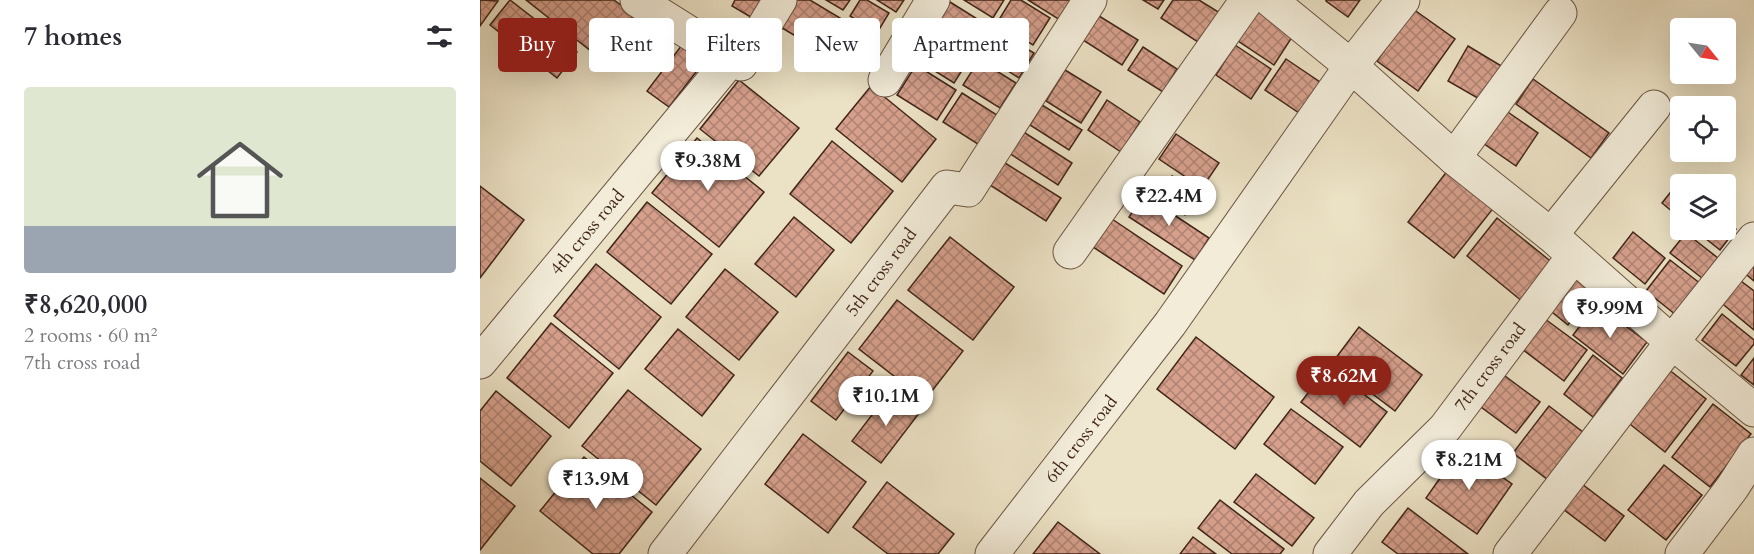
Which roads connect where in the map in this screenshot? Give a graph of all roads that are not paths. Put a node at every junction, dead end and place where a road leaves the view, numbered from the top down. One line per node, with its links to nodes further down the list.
1 (637, 0): 10 (street)
2 (780, 0): 9 (street, 4th cross road)
3 (933, 0): 13 (street)
4 (1090, 0): 23 (street, 5th cross road)
5 (1247, 0): 18 (street)
6 (1270, 0): 11 (street)
7 (1403, 0): 11 (street)
8 (1560, 13): 15 (street)
9 (769, 18)
10 (686, 31)
11 (1351, 66): 15 (street); 24 (street, 6th cross road)
12 (719, 72): 20 (street, 4th cross road)
13 (885, 80)
14 (1654, 107): 17 (street, 7th cross road)
15 (1454, 158): 17 (street)
16 (1754, 238): 19 (street)
17 (1562, 246): 19 (street); 25 (street, 7th cross road)
18 (1070, 252)
19 (1672, 342): 21 (street); 26 (street)
20 (480, 362)
21 (1754, 410)
22 (1754, 454): 27 (street)
23 (665, 554)
24 (992, 554)
25 (1330, 554)
26 (1510, 554)
27 (1682, 554)

